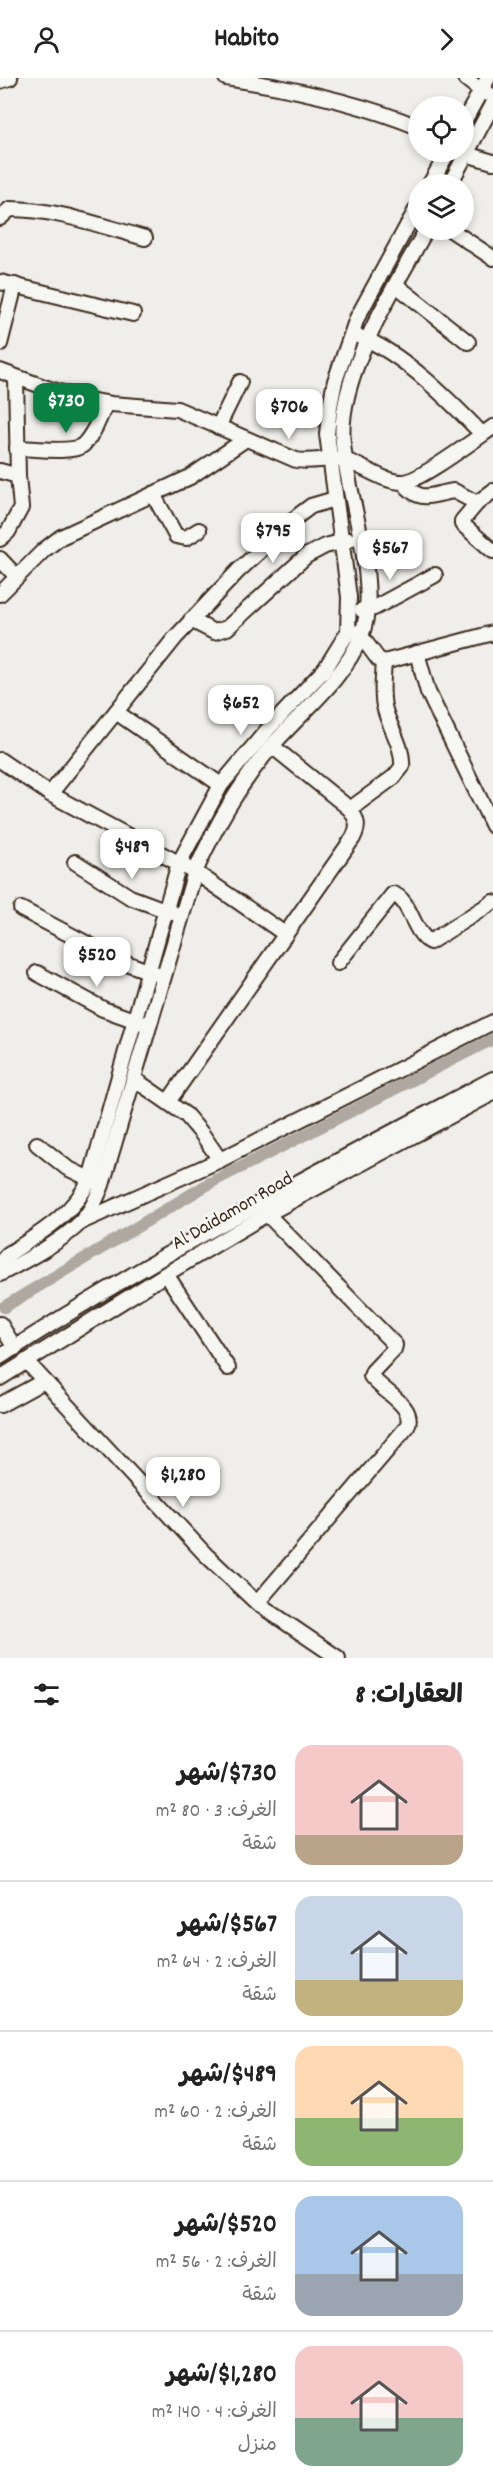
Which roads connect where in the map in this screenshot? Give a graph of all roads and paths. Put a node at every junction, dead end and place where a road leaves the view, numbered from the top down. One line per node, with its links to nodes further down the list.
1 (10, 78): 4 (street)
2 (226, 78): 8 (street)
3 (465, 78): 5 (street)
4 (0, 81)
5 (487, 88): 7 (street)
6 (493, 104): 9 (street)
7 (474, 107)
8 (408, 123)
9 (474, 135)
10 (474, 156): 11 (street)
11 (493, 162)
12 (0, 218): 14 (street)
13 (408, 224): 22 (street)
14 (145, 238)
15 (421, 240): 20 (street)
16 (466, 240): 17 (street)
17 (493, 258)
18 (0, 282): 19 (street)
19 (15, 285): 21 (street); 25 (street)
20 (396, 285): 23 (street); 24 (street)
21 (133, 314)
22 (351, 334): 23 (street); 34 (street)
23 (369, 340): 31 (street); 35 (street)
24 (468, 342)
25 (0, 344)
26 (0, 371): 27 (street)
27 (16, 378): 29 (street); 33 (street)
28 (240, 382): 30 (street)
29 (106, 403): 30 (street); 33 (street)
30 (218, 427): 32 (street)
31 (488, 430): 38 (street)
32 (246, 439): 34 (street); 40 (street)
33 (17, 448): 37 (street)
34 (330, 460): 35 (street); 41 (street)
35 (346, 460): 38 (street); 44 (street)
36 (0, 471): 37 (street)
37 (18, 476): 45 (street)
38 (404, 483): 42 (street)
39 (493, 491): 42 (street)
40 (153, 494): 43 (street); 50 (street)
41 (335, 499): 46 (street); 54 (street)
42 (477, 503): 47 (street)
43 (199, 530)
44 (360, 538): 46 (street); 52 (street)
45 (0, 539)
46 (341, 542): 53 (street); 54 (street)
47 (493, 551)
48 (0, 559): 50 (street)
49 (435, 575): 52 (street)
50 (17, 577): 51 (street)
51 (0, 594)
52 (368, 610): 53 (street); 56 (street)
53 (350, 616): 56 (street); 62 (street)
54 (191, 620): 59 (street)
55 (493, 633): 57 (street)
56 (361, 636): 58 (street); 60 (street)
57 (417, 653): 58 (street); 65 (street)
58 (384, 662): 64 (street)
59 (116, 712): 62 (street); 63 (street)
60 (272, 746): 64 (street); 68 (street)
61 (0, 760): 63 (street)
62 (221, 786): 67 (street)
63 (50, 794): 67 (street)
64 (350, 809): 73 (street)
65 (493, 826)
66 (75, 862): 71 (street)
67 (179, 863): 68 (street); 71 (street)
68 (195, 872): 72 (street); 73 (street)
69 (493, 902): 74 (street)
70 (21, 909): 75 (street)
71 (167, 910): 72 (street); 75 (street)
72 (181, 915): 77 (street)
73 (285, 934): 84 (street)
74 (338, 963)
75 (149, 972): 77 (street); 78 (street)
76 (37, 973): 78 (street)
77 (164, 976): 80 (street)
78 (134, 1021): 80 (street); 87 (street)
79 (493, 1022): 86 (street)
80 (149, 1026): 81 (street)
81 (134, 1079): 84 (street); 87 (street)
82 (493, 1079): 88 (street, Al Daidamon Road)
83 (493, 1093): 88 (street, Al Daidamon Road)
84 (168, 1102): 86 (street)
85 (37, 1144): 87 (street)
86 (220, 1160): 90 (street)
87 (96, 1182): 90 (street); 91 (street)
88 (308, 1184): 89 (street, Al Daidamon Road); 94 (street, Al Daidamon Road)
89 (267, 1214): 92 (street, Al Daidamon Road); 101 (street)
90 (81, 1222): 91 (street)
91 (0, 1271)
92 (166, 1274): 96 (street, Al Daidamon Road); 97 (street)
93 (0, 1324): 94 (street)
94 (15, 1348): 95 (street, Al Daidamon Road)
95 (0, 1357)
96 (26, 1361): 98 (street, Al Daidamon Road); 99 (street)
97 (228, 1368)
98 (0, 1378)
99 (44, 1381): 100 (street); 101 (street)
100 (0, 1405)
101 (257, 1603): 102 (street)
102 (338, 1658)

